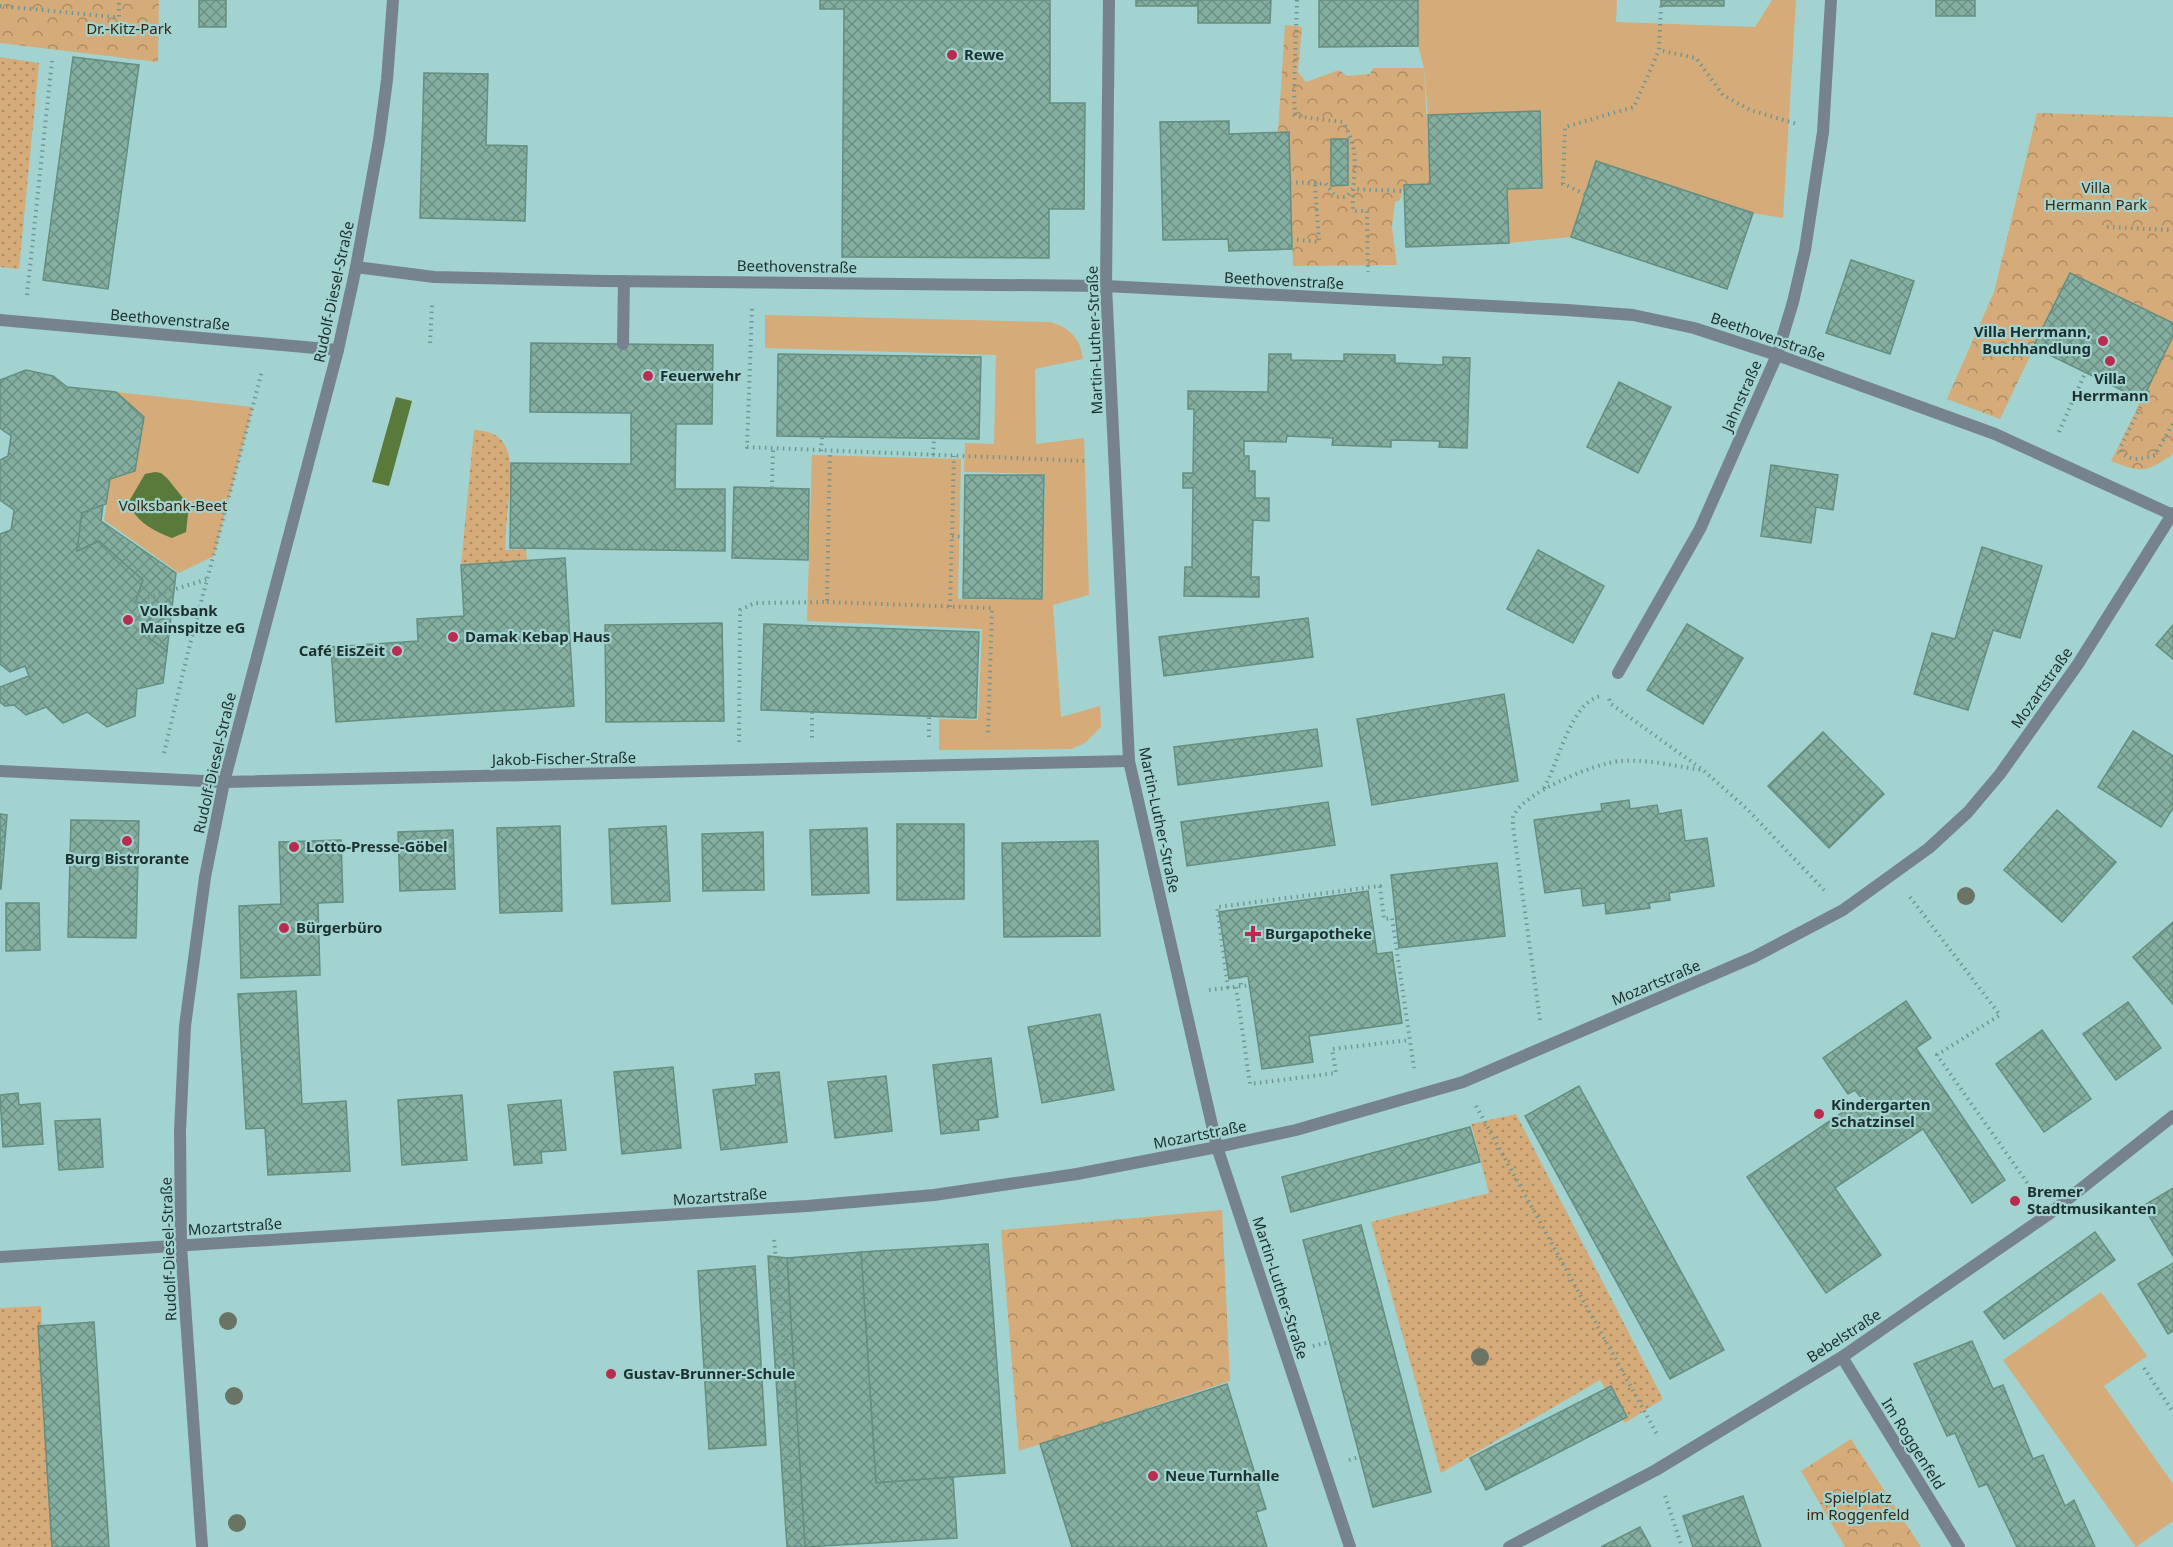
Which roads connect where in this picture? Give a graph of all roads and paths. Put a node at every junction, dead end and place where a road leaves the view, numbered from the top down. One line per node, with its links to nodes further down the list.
1 (119, 0): 6 (path)
2 (393, 0): 20 (street, Rudolf-Diesel-Straße)
3 (1109, 0): 24 (street, Martin-Luther-Straße)
4 (1297, 0): 13 (path)
5 (1831, 0): 10 (street, Jahnstraße)
6 (0, 6)
7 (1661, 6): 8 (path)
8 (1659, 50): 10 (path); 15 (path)
9 (52, 61): 26 (path)
10 (1823, 132): 31 (street, Jahnstraße)
11 (1290, 183): 12 (path)
12 (1315, 185): 13 (path); 18 (path)
13 (1353, 189): 14 (path); 19 (path)
14 (1404, 191)
15 (1585, 194)
16 (2107, 227): 17 (path)
17 (2173, 230)
18 (1291, 239)
19 (1367, 263)
20 (356, 267): 21 (street, Beethovenstraße); 30 (street, Rudolf-Diesel-Straße)
21 (434, 277): 22 (street, Beethovenstraße); 27 (path)
22 (624, 281): 23 (street, Beethovenstraße); 29 (street)
23 (753, 282): 24 (street, Beethovenstraße); 37 (path)
24 (1106, 286): 31 (street, Beethovenstraße); 43 (street, Martin-Luther-Straße)
25 (0, 320): 26 (street, Beethovenstraße)
26 (24, 322): 28 (street, Beethovenstraße)
27 (430, 343)
28 (269, 344): 30 (street, Beethovenstraße); 48 (path)
29 (623, 344)
30 (338, 350): 59 (street, Rudolf-Diesel-Straße)
31 (1777, 355): 42 (street, Beethovenstraße); 52 (street, Jahnstraße)
32 (2085, 373): 42 (path)
33 (2146, 391): 34 (path)
34 (2173, 423)
35 (822, 436): 38 (path)
36 (934, 438): 40 (path)
37 (773, 448): 38 (path); 44 (path)
38 (821, 451): 39 (path)
39 (830, 451): 40 (path); 50 (path)
40 (933, 455): 41 (path)
41 (954, 456): 43 (path); 46 (path)
42 (2048, 458): 45 (street, Beethovenstraße)
43 (1114, 462): 53 (street, Martin-Luther-Straße)
44 (772, 488)
45 (2173, 514): 61 (street, Mozartstraße)
46 (952, 536): 47 (path); 51 (path)
47 (964, 537)
48 (208, 579): 49 (path); 58 (path)
49 (136, 601)
50 (827, 602): 51 (path); 55 (path)
51 (950, 607): 54 (path)
52 (1618, 673)
53 (1129, 761): 54 (street, Jakob-Fischer-Straße); 73 (street, Martin-Luther-Straße)
54 (987, 764): 55 (street, Jakob-Fischer-Straße)
55 (738, 770): 59 (street, Jakob-Fischer-Straße)
56 (1702, 770): 60 (path); 60 (path); 62 (path)
57 (0, 771): 58 (street, Jakob-Fischer-Straße)
58 (159, 779): 59 (street, Jakob-Fischer-Straße)
59 (224, 782): 76 (street, Rudolf-Diesel-Straße)
60 (1543, 791): 69 (path)
61 (1892, 876): 62 (street, Mozartstraße); 74 (path)
62 (1844, 910): 69 (street, Mozartstraße)
63 (1240, 977): 65 (path)
64 (1250, 985): 65 (path)
65 (1239, 987): 66 (path); 68 (path)
66 (1228, 988): 67 (path); 68 (path)
67 (1210, 990)
68 (1410, 1040): 71 (path)
69 (1544, 1047): 70 (street, Mozartstraße)
70 (1463, 1082): 71 (street, Mozartstraße); 81 (path)
71 (1418, 1096): 73 (street, Mozartstraße)
72 (2173, 1116): 74 (street, Bebelstraße)
73 (1218, 1147): 76 (street, Mozartstraße); 85 (street, Martin-Luther-Straße)
74 (2049, 1214): 78 (street, Bebelstraße)
75 (774, 1240): 84 (path)
76 (181, 1246): 77 (street, Mozartstraße); 83 (street, Rudolf-Diesel-Straße)
77 (0, 1257)
78 (1842, 1357): 81 (street, Bebelstraße); 88 (street, Im Roggenfeld)
79 (2144, 1368): 80 (path)
80 (2173, 1412)
81 (1671, 1460): 82 (street, Bebelstraße)
82 (1656, 1470): 86 (street, Bebelstraße); 87 (path)
83 (201, 1547)
84 (796, 1547)
85 (1350, 1547)
86 (1509, 1547)
87 (1682, 1547)
88 (1959, 1547)

